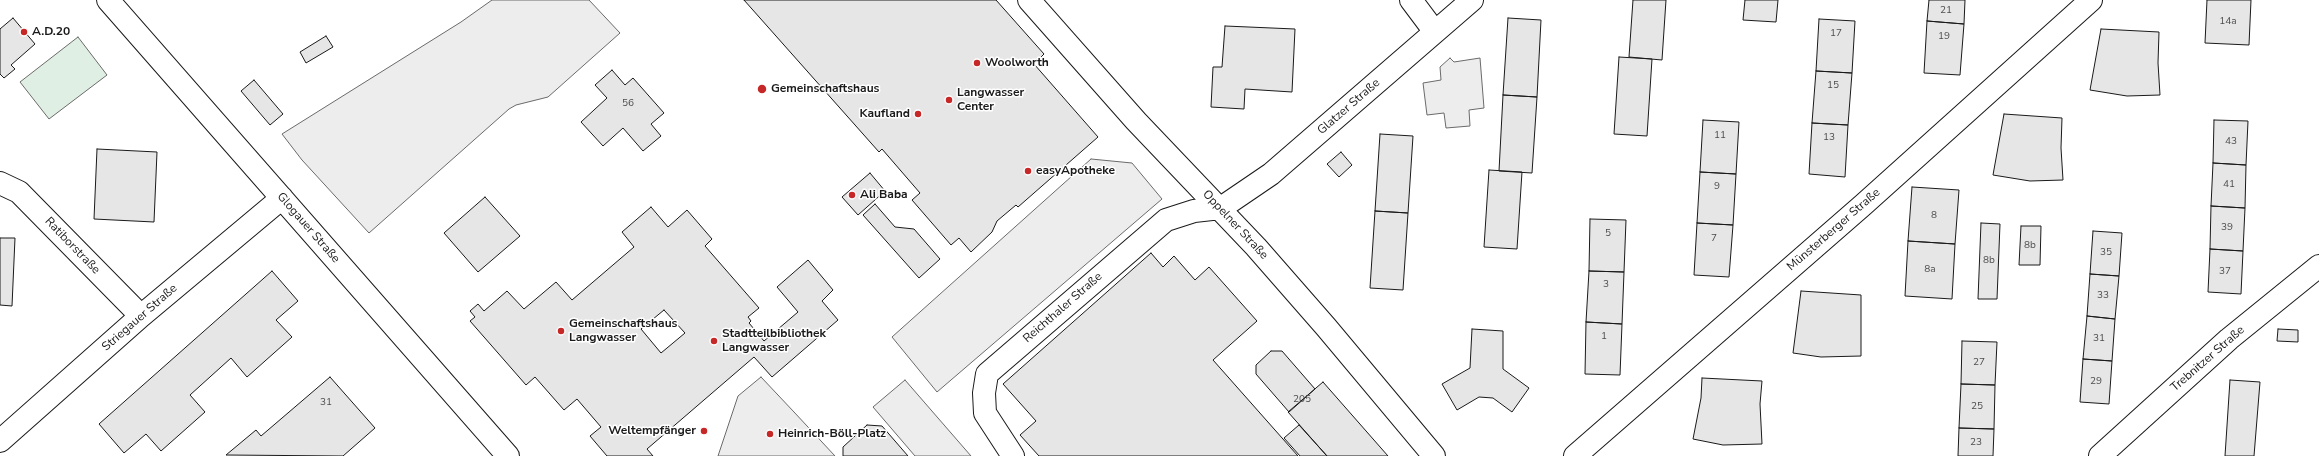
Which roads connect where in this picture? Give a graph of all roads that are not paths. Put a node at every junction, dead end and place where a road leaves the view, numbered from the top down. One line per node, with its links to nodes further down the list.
1 (108, 0): 8 (street, Glogauer Straße)
2 (1029, 0): 9 (street, Oppelner Straße)
3 (1411, 0): 6 (street)
4 (1472, 0): 6 (street, Glatzer Straße)
5 (2091, 0): 16 (street, Münsterberger Straße)
6 (1435, 32): 9 (street, Glatzer Straße)
7 (0, 183): 11 (street, Ratiborstraße)
8 (282, 198): 11 (street, Striegauer Straße); 13 (street, Glogauer Straße)
9 (1221, 208): 14 (street, Reichthaler Straße); 15 (street, Oppelner Straße)
10 (2319, 266): 17 (street, Trebnitzer Straße)
11 (141, 316): 12 (street, Striegauer Straße)
12 (0, 441)
13 (508, 456)
14 (1012, 456)
15 (1434, 456)
16 (1575, 456)
17 (2100, 456)

